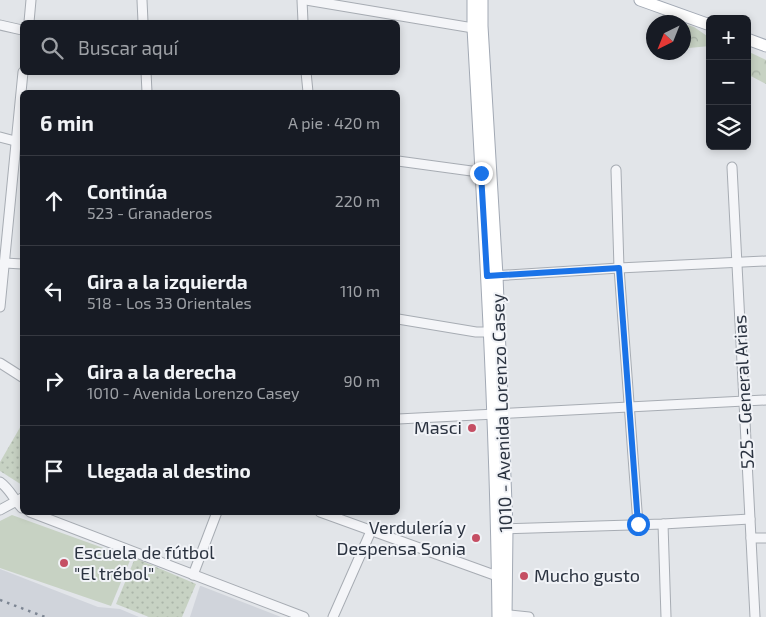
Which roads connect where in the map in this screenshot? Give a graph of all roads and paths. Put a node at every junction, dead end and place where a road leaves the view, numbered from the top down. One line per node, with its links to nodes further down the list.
1 (31, 0): 8 (street)
2 (142, 0): 9 (street)
3 (302, 0): 10 (street)
4 (306, 0): 13 (street)
5 (473, 0): 13 (main road, 1010 - Avenida Lorenzo Casey)
6 (482, 0): 13 (main road, 1010 - Avenida Lorenzo Casey)
7 (640, 0): 12 (main road)
8 (29, 20)
9 (144, 20)
10 (303, 20)
11 (0, 24): 14 (street)
12 (706, 24)
13 (477, 27): 30 (main road, 1010 - Avenida Lorenzo Casey)
14 (20, 29)
15 (751, 40): 16 (main road)
16 (766, 46)
17 (23, 75): 20 (street)
18 (146, 75): 21 (street)
19 (306, 75): 22 (street)
20 (21, 90)
21 (147, 90)
22 (308, 90)
23 (20, 98): 25 (street)
24 (0, 137): 25 (street)
25 (15, 141): 27 (street)
26 (400, 161): 30 (street)
27 (19, 167): 32 (street)
28 (732, 167): 33 (street, 525 - General Arias)
29 (616, 170): 35 (street)
30 (486, 173): 36 (main road, 1010 - Avenida Lorenzo Casey)
31 (766, 261): 33 (street)
32 (5, 263): 34 (street); 37 (street)
33 (738, 263): 35 (street); 43 (street, 525 - General Arias)
34 (20, 264)
35 (619, 268): 36 (street); 44 (street)
36 (492, 276): 39 (main road, 1010 - Avenida Lorenzo Casey)
37 (0, 307)
38 (400, 319): 39 (street)
39 (495, 332): 45 (main road, 1010 - Avenida Lorenzo Casey)
40 (0, 364): 41 (street)
41 (20, 376)
42 (766, 400): 43 (street)
43 (745, 401): 44 (street); 53 (street, 525 - General Arias)
44 (628, 408): 45 (street); 54 (street)
45 (498, 414): 46 (street); 56 (main road, 1010 - Avenida Lorenzo Casey)
46 (400, 419)
47 (0, 482): 48 (street)
48 (20, 503): 49 (street)
49 (0, 510)
50 (38, 515): 60 (street)
51 (216, 515): 60 (street)
52 (326, 515): 57 (street)
53 (750, 519): 55 (street); 58 (street, 525 - General Arias)
54 (638, 524): 55 (street); 56 (street)
55 (662, 524): 66 (street)
56 (502, 529): 61 (main road, 1010 - Avenida Lorenzo Casey)
57 (370, 531): 61 (street); 64 (street)
58 (751, 538): 59 (street); 67 (street, 525 - General Arias)
59 (766, 538)
60 (193, 575): 63 (street)
61 (501, 575): 62 (main road, 1010 - Avenida Lorenzo Casey)
62 (502, 616): 65 (street)
63 (304, 617)
64 (333, 617)
65 (529, 617)
66 (666, 617)
67 (755, 617)

